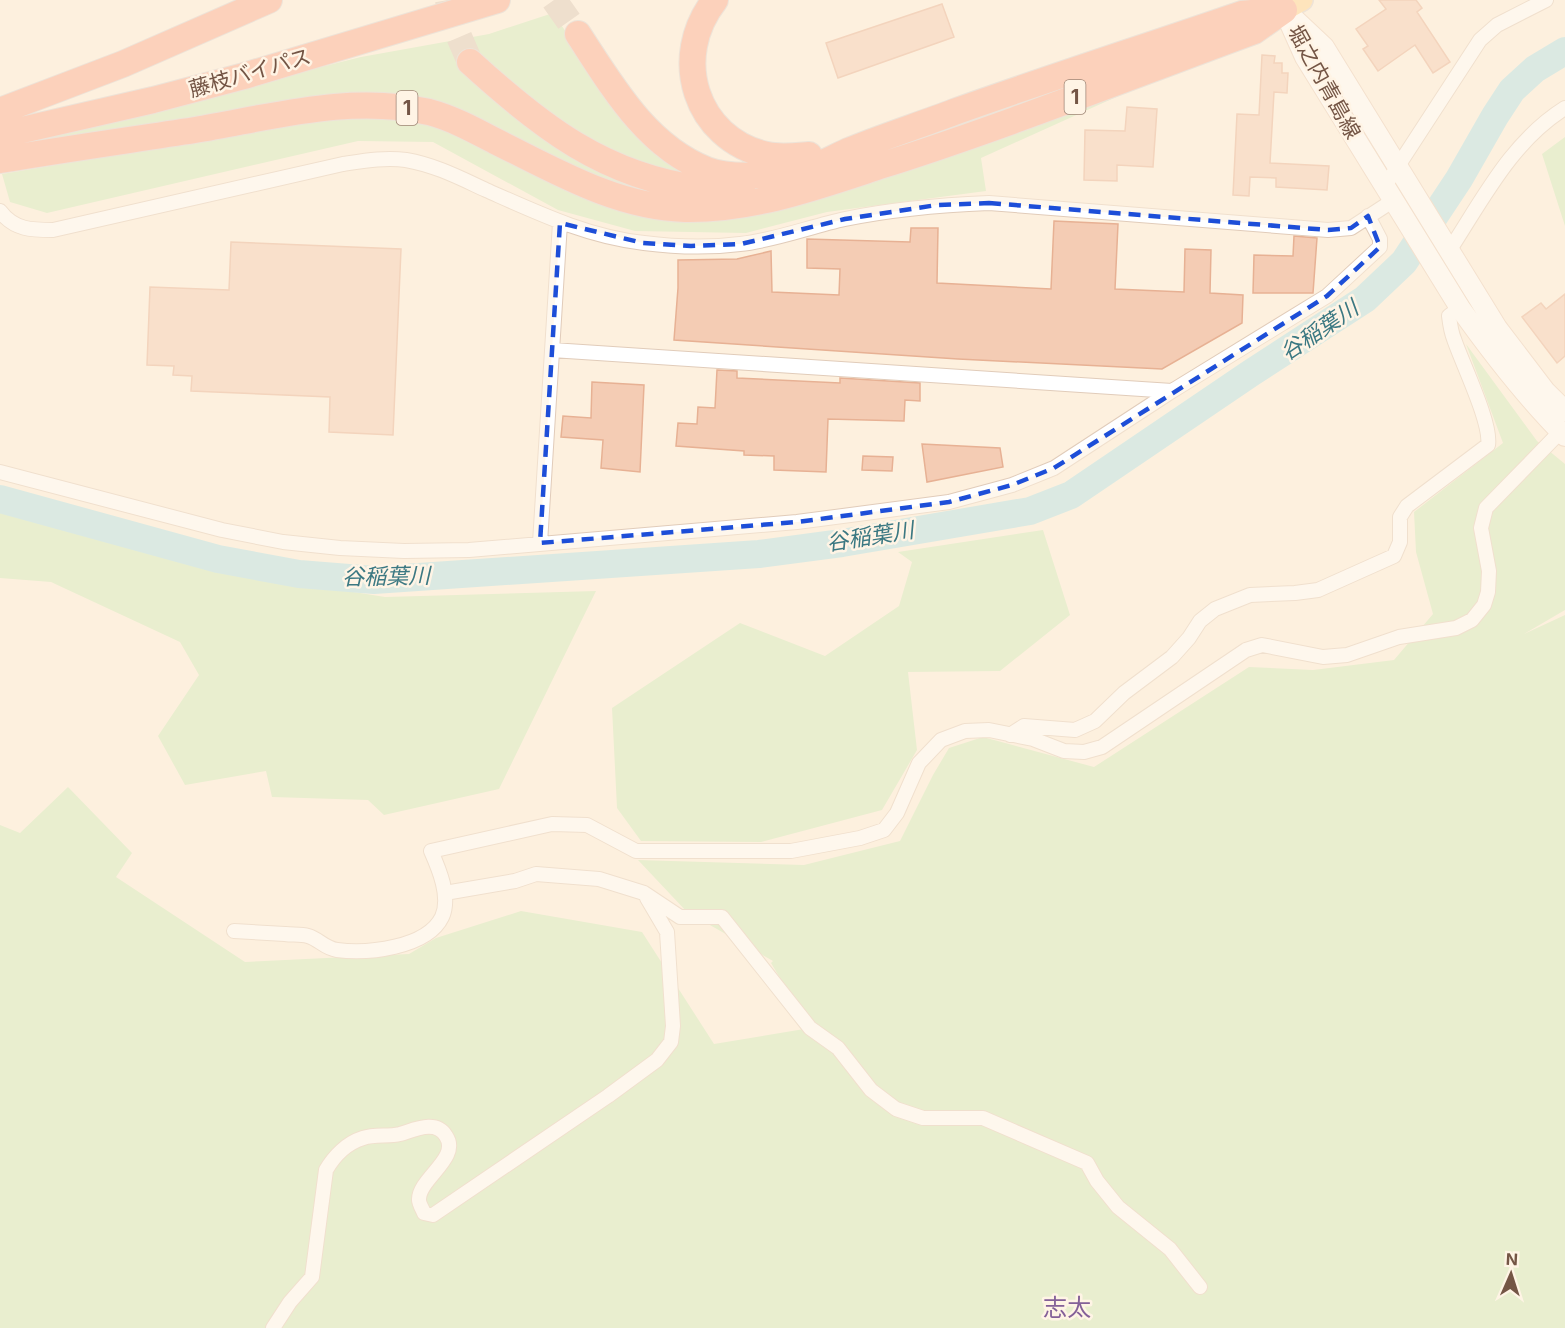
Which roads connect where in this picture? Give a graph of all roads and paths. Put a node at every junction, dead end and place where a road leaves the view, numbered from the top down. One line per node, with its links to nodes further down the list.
1 (269, 0): 9 (highway)
2 (497, 0): 10 (highway, 藤枝バイパス)
3 (715, 0): 12 (highway, 1)
4 (1546, 0): 13 (street)
5 (1288, 3): 12 (highway, 1); 12 (highway, 1); 13 (main road, 堀之内青島線); 15 (main road, 堀之内青島線)
6 (578, 34): 12 (highway, 1)
7 (470, 62): 14 (highway, 1)
8 (1565, 108): 19 (street)
9 (0, 111)
10 (0, 135)
11 (0, 160): 14 (highway, 1)
12 (855, 161): 14 (highway, 1)
13 (1398, 166): 15 (street); 19 (main road, 堀之内青島線)
14 (798, 192)
15 (1389, 193): 17 (street); 20 (main road, 堀之内青島線)
16 (1, 215): 18 (street)
17 (1368, 216): 18 (street); 22 (street)
18 (560, 223): 21 (street)
19 (1445, 245): 23 (main road, 堀之内青島線)
20 (1460, 308): 24 (main road, 堀之内青島線); 27 (street)
21 (552, 350): 22 (street); 26 (street)
22 (1172, 391): 26 (street)
23 (1565, 411)
24 (1563, 434): 27 (street)
25 (0, 472): 26 (street)
26 (540, 543)
27 (1010, 735): 29 (street)
28 (644, 892): 29 (street); 31 (street); 32 (street)
29 (445, 893): 30 (street)
30 (234, 931)
31 (1200, 1287)
32 (273, 1328)

